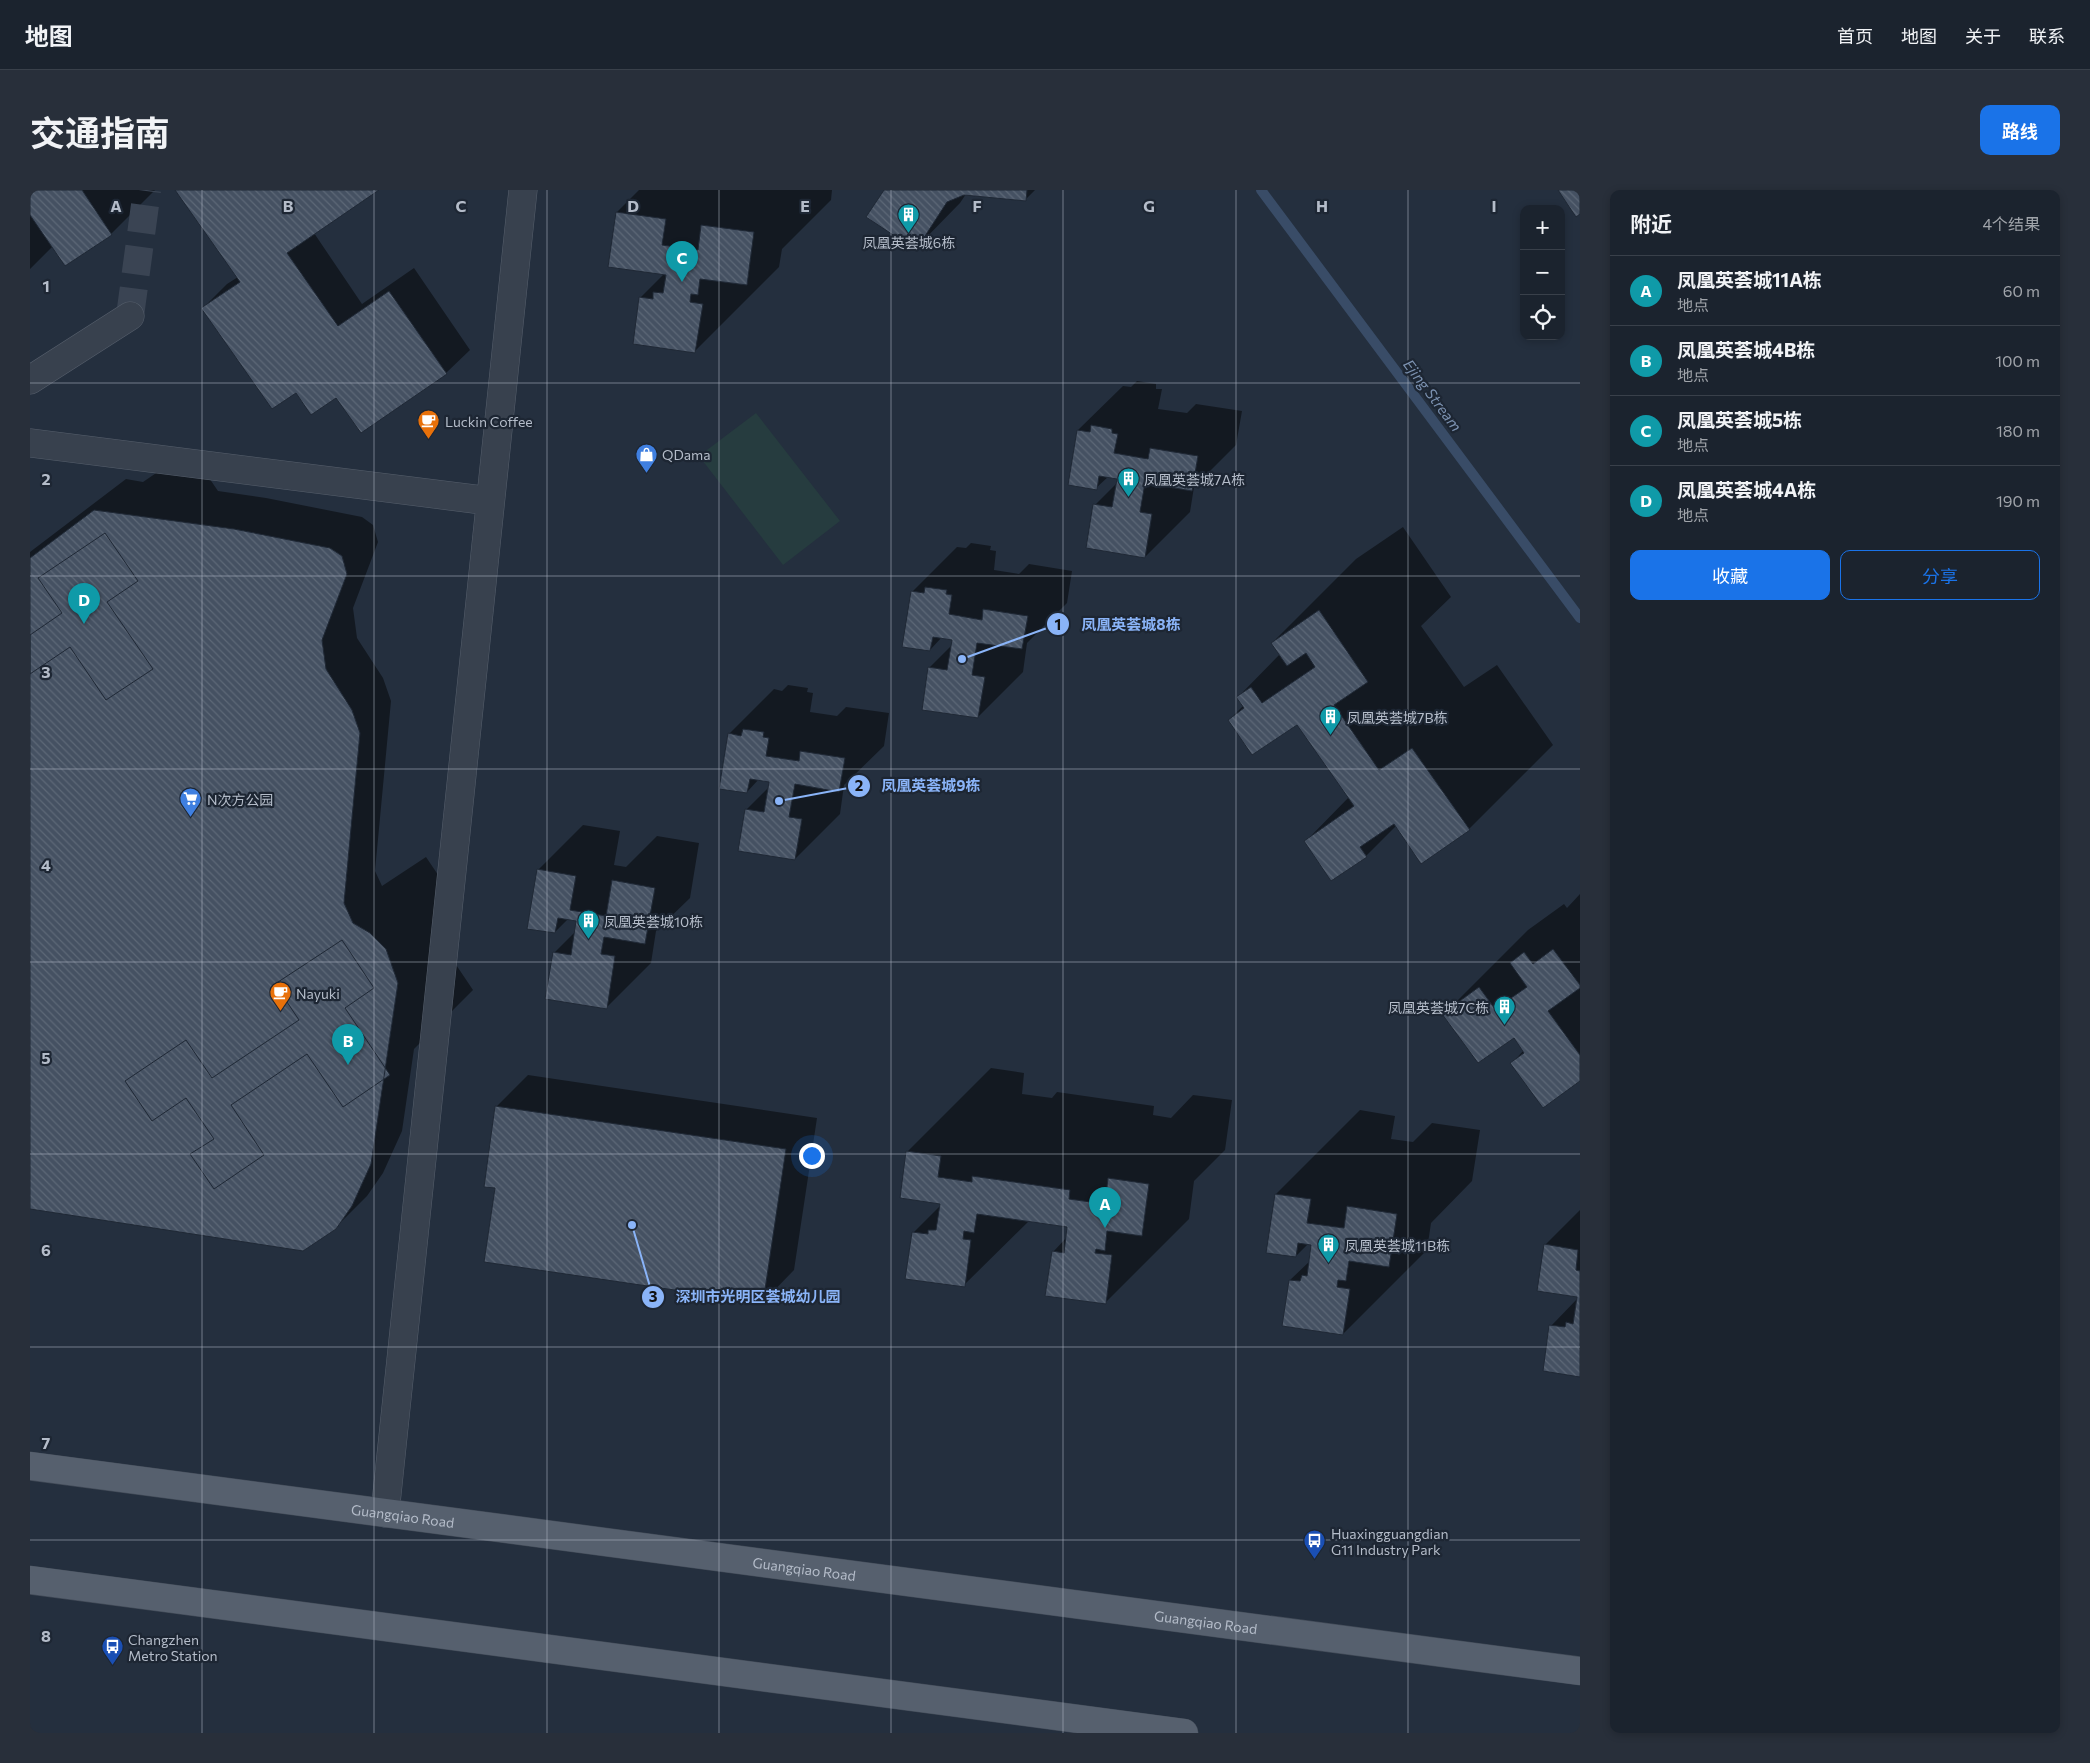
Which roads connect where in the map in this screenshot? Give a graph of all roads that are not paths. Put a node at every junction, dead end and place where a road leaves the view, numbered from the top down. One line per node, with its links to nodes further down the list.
1 (523, 190): 5 (street)
2 (130, 316): 3 (street)
3 (30, 380)
4 (30, 443): 5 (street)
5 (490, 501): 7 (street)
6 (30, 1466): 7 (main road, Guangqiao Road)
7 (385, 1513): 9 (main road, Guangqiao Road)
8 (30, 1580): 10 (main road)
9 (1580, 1671)
10 (1184, 1733)

